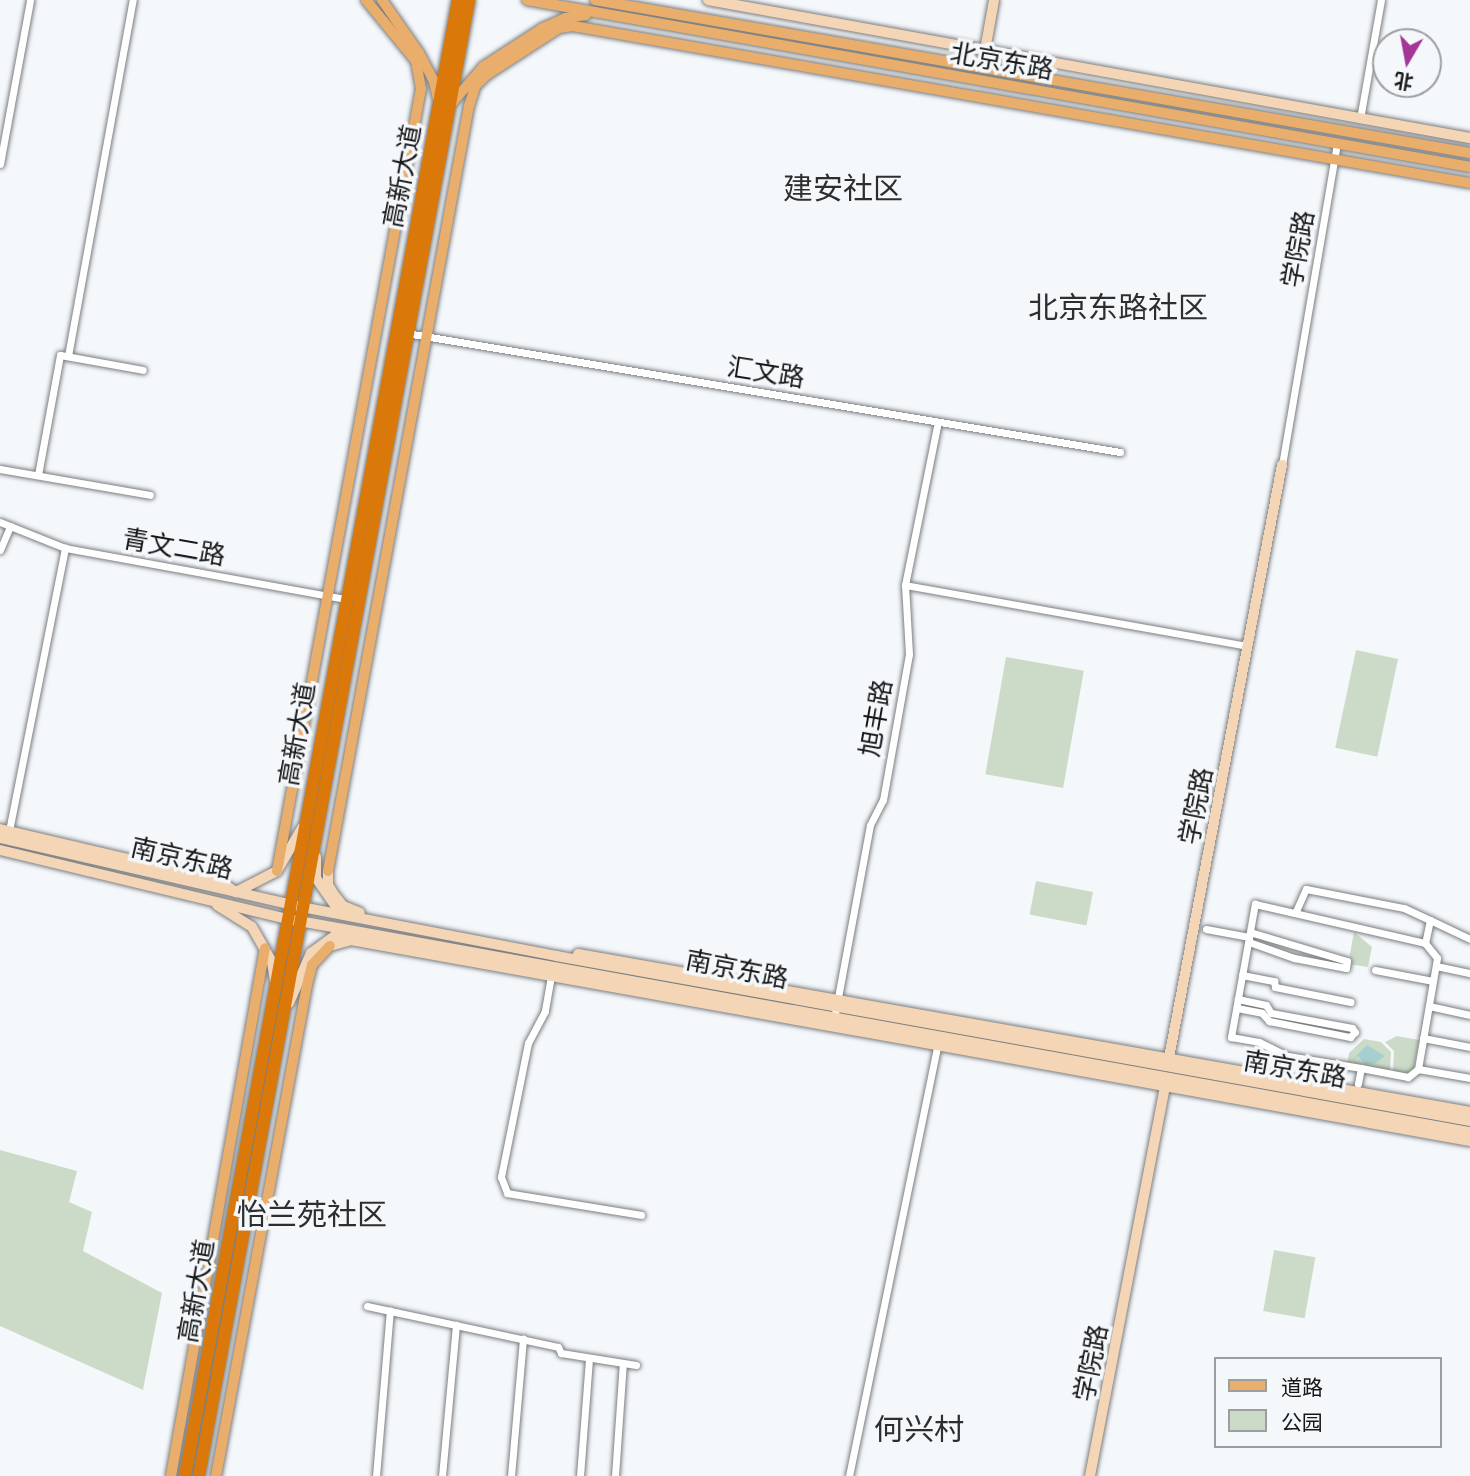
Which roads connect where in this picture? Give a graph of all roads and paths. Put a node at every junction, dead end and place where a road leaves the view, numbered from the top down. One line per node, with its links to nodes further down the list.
1 (30, 0): 21 (street)
2 (133, 0): 26 (street)
3 (366, 0): 39 (main road)
4 (382, 0): 15 (main road)
5 (458, 0): 15 (highway, 高新大道)
6 (468, 0): 15 (highway, 高新大道)
7 (527, 0): 12 (main road, 北京东路)
8 (598, 0): 14 (main road, 北京东路)
9 (708, 0): 13 (main road)
10 (994, 0): 13 (main road)
11 (1381, 0): 16 (street)
12 (600, 14): 15 (main road); 18 (main road, 北京东路)
13 (986, 48): 14 (main road); 16 (main road)
14 (982, 67): 19 (main road, 北京东路)
15 (444, 105): 24 (highway, 高新大道); 40 (highway, 高新大道)
16 (1360, 119): 17 (main road)
17 (1470, 138)
18 (1337, 143): 20 (street, 学院路); 22 (main road, 北京东路)
19 (1470, 153)
20 (1334, 159): 23 (main road); 25 (main road); 30 (street, 学院路)
21 (0, 164)
22 (1470, 167)
23 (1470, 183)
24 (406, 333): 25 (street, 汇文路); 42 (highway, 高新大道)
25 (427, 336): 28 (street, 汇文路); 46 (main road)
26 (68, 356): 27 (street); 32 (street)
27 (143, 370)
28 (938, 422): 29 (street, 汇文路); 38 (street, 旭丰路)
29 (1120, 452)
30 (1282, 465): 41 (main road, 学院路)
31 (0, 469): 32 (street)
32 (38, 475): 33 (street)
33 (150, 495)
34 (0, 522): 35 (street, 青文二路)
35 (10, 526): 36 (street, 青文二路); 37 (street)
36 (65, 548): 39 (street, 青文二路); 43 (street)
37 (0, 550)
38 (905, 584): 41 (street); 73 (street, 旭丰路)
39 (330, 596): 40 (street, 青文二路); 45 (main road)
40 (345, 599): 42 (highway, 高新大道)
41 (1248, 646): 82 (main road, 学院路)
42 (311, 824): 45 (main road); 49 (highway, 高新大道); 51 (main road)
43 (4, 834): 44 (street); 47 (main road, 南京东路)
44 (2, 852): 48 (main road, 南京东路)
45 (276, 871): 47 (main road)
46 (328, 871): 73 (main road)
47 (236, 892): 49 (main road, 南京东路)
48 (211, 900): 52 (main road, 南京东路); 61 (main road)
49 (296, 905): 51 (main road, 南京东路); 52 (highway, 高新大道)
50 (1296, 911): 53 (street); 56 (street); 59 (street)
51 (341, 915): 73 (main road, 南京东路)
52 (293, 920): 55 (main road, 南京东路); 69 (highway, 高新大道); 76 (highway, 高新大道)
53 (1430, 920): 58 (street); 59 (street)
54 (1206, 929): 56 (street)
55 (370, 934): 57 (main road, 南京东路); 76 (main road)
56 (1250, 937): 56 (street); 66 (street)
57 (398, 939): 62 (street); 73 (main road, 南京东路)
58 (1470, 939)
59 (1425, 943): 63 (street)
60 (330, 946): 62 (main road); 100 (main road)
61 (265, 948): 69 (main road); 97 (main road)
62 (435, 955): 67 (main road)
63 (1436, 965): 65 (street); 68 (street)
64 (1375, 970): 68 (street)
65 (1470, 974)
66 (1242, 975): 70 (street); 71 (street)
67 (551, 976): 78 (main road); 89 (street)
68 (1433, 981): 72 (street)
69 (276, 984): 98 (highway, 高新大道)
70 (1238, 999): 74 (street); 74 (street)
71 (1351, 1002)
72 (1429, 1006): 75 (street); 77 (street)
73 (836, 1008): 78 (main road, 南京东路); 82 (main road, 南京东路)
74 (1237, 1008): 80 (street)
75 (1470, 1015)
76 (282, 1019): 99 (highway, 高新大道)
77 (1423, 1038): 79 (street); 81 (street)
78 (938, 1041): 82 (main road, 南京东路); 106 (street)
79 (1470, 1046)
80 (1360, 1068): 81 (street); 84 (street)
81 (1418, 1069): 83 (street)
82 (1167, 1072): 85 (main road); 86 (main road, 南京东路); 87 (main road, 南京东路); 88 (main road); 107 (main road, 学院路)
83 (1470, 1078)
84 (1358, 1084)
85 (1470, 1112)
86 (1470, 1121)
87 (1470, 1132)
88 (1470, 1141)
89 (641, 1215)
90 (367, 1306): 91 (street)
91 (390, 1311): 92 (street); 101 (street)
92 (456, 1325): 93 (street); 102 (street)
93 (523, 1339): 94 (street); 103 (street)
94 (589, 1358): 95 (street); 104 (street)
95 (623, 1363): 96 (street); 105 (street)
96 (636, 1365)
97 (171, 1476)
98 (186, 1476)
99 (199, 1476)
100 (216, 1476)
101 (376, 1476)
102 (442, 1476)
103 (511, 1476)
104 (580, 1476)
105 (615, 1476)
106 (849, 1476)
107 (1090, 1476)

